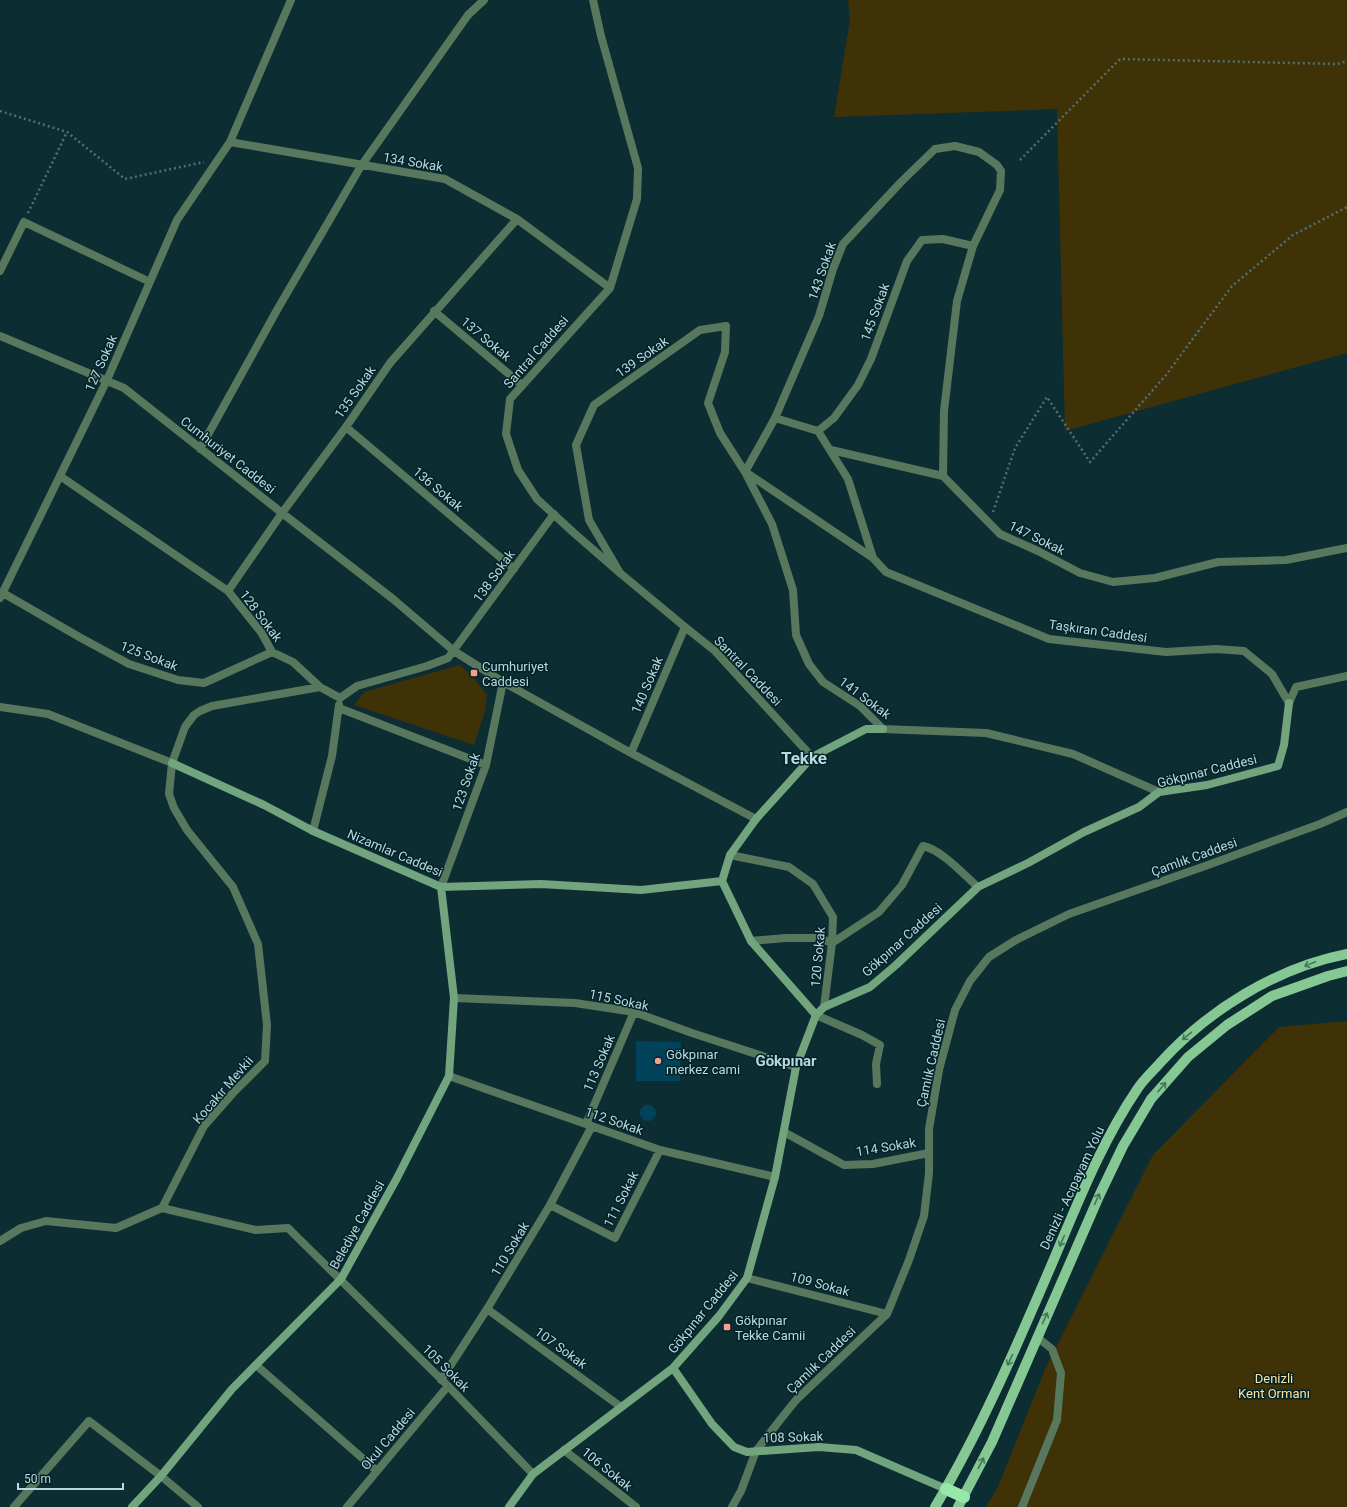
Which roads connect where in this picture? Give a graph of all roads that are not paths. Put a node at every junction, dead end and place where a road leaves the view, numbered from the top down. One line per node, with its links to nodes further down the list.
1 (291, 0): 4 (street, 127 Sokak)
2 (484, 0): 5 (street)
3 (593, 0): 10 (street, Santral Caddesi)
4 (230, 142): 5 (street, 134 Sokak); 9 (street, 127 Sokak)
5 (361, 166): 6 (street, 134 Sokak); 18 (street)
6 (517, 219): 10 (street, 134 Sokak); 11 (street, 135 Sokak)
7 (972, 246): 15 (street, 143 Sokak); 17 (street, 145 Sokak); 22 (street)
8 (0, 270): 9 (street)
9 (150, 282): 13 (street, 127 Sokak)
10 (610, 288): 14 (street, Santral Caddesi)
11 (434, 312): 14 (street, 137 Sokak); 16 (street, 135 Sokak)
12 (0, 336): 13 (street, Cumhuriyet Caddesi)
13 (107, 380): 18 (street, Cumhuriyet Caddesi); 21 (street, 127 Sokak)
14 (522, 385): 24 (street, Santral Caddesi)
15 (775, 418): 17 (street); 20 (street, 143 Sokak)
16 (346, 427): 23 (street, 135 Sokak); 27 (street, 136 Sokak)
17 (818, 431): 19 (street)
18 (200, 449): 23 (street, Cumhuriyet Caddesi)
19 (831, 450): 22 (street); 26 (street)
20 (745, 472): 26 (street); 28 (street, 139 Sokak); 41 (street, 141 Sokak)
21 (60, 476): 29 (street, 128 Sokak); 30 (street, 127 Sokak)
22 (943, 476): 25 (street, 147 Sokak)
23 (282, 513): 29 (street, 135 Sokak); 32 (street, Cumhuriyet Caddesi)
24 (554, 514): 27 (street, 138 Sokak); 28 (street, Santral Caddesi)
25 (1347, 548)
26 (873, 558): 38 (street, Taşkıran Caddesi)
27 (514, 569): 32 (street, 138 Sokak)
28 (620, 573): 31 (street, Santral Caddesi)
29 (228, 591): 33 (street, 128 Sokak)
30 (1, 595): 33 (street, 125 Sokak)
31 (684, 627): 42 (street, 140 Sokak); 43 (street, Santral Caddesi)
32 (454, 651): 35 (street, Cumhuriyet Caddesi); 37 (street)
33 (272, 652): 36 (street, 128 Sokak)
34 (1347, 676): 38 (street)
35 (504, 682): 42 (street, Cumhuriyet Caddesi); 45 (street, 123 Sokak)
36 (320, 687): 37 (street, 128 Sokak); 44 (street, Kocakır Mevkii)
37 (340, 698): 40 (street)
38 (1289, 703): 46 (street, Gökpınar Caddesi)
39 (0, 707): 44 (street)
40 (339, 708): 45 (street); 49 (street)
41 (883, 729): 43 (street); 46 (street, 141 Sokak)
42 (631, 753): 48 (street, Cumhuriyet Caddesi)
43 (812, 757): 48 (street)
44 (172, 763): 49 (street, Nizamlar Caddesi); 71 (street, Kocakır Mevkii)
45 (486, 765): 53 (street, 123 Sokak)
46 (1159, 792): 52 (street, Gökpınar Caddesi)
47 (1347, 812): 68 (street, Çamlık Caddesi)
48 (756, 819): 50 (street)
49 (313, 831): 53 (street, Nizamlar Caddesi)
50 (730, 855): 51 (street); 55 (street, 120 Sokak)
51 (722, 881): 53 (street, Nizamlar Caddesi); 54 (street)
52 (978, 886): 55 (street); 59 (street, Gökpınar Caddesi)
53 (441, 887): 58 (street, Belediye Caddesi)
54 (751, 941): 55 (street); 61 (street)
55 (832, 943): 59 (street, 120 Sokak)
56 (1347, 954): 88 (main road, Denizli - Acıpayam Yolu, one-way to 88)
57 (1347, 972): 77 (main road, one-way to 57)
58 (454, 998): 60 (street, 115 Sokak); 63 (street, Belediye Caddesi)
59 (824, 1007): 61 (street, Gökpınar Caddesi)
60 (634, 1012): 62 (street, 115 Sokak); 65 (street, 113 Sokak)
61 (816, 1015): 62 (street, Gökpınar Caddesi); 64 (street)
62 (796, 1067): 66 (street, Gökpınar Caddesi)
63 (449, 1076): 65 (street, 112 Sokak); 74 (street, Belediye Caddesi)
64 (877, 1084)
65 (589, 1125): 67 (street, 112 Sokak); 70 (street, 110 Sokak)
66 (784, 1132): 68 (street, 114 Sokak); 69 (street, Gökpınar Caddesi)
67 (660, 1150): 69 (street, 112 Sokak); 70 (street, 111 Sokak)
68 (929, 1153): 76 (street, Çamlık Caddesi)
69 (775, 1177): 73 (street, Gökpınar Caddesi)
70 (550, 1205): 75 (street, 110 Sokak)
71 (162, 1208): 72 (street); 74 (street, 105 Sokak)
72 (0, 1241)
73 (747, 1278): 76 (street, 109 Sokak); 79 (street, Gökpınar Caddesi)
74 (341, 1279): 78 (street, Belediye Caddesi); 80 (street, 105 Sokak)
75 (488, 1309): 80 (street, 110 Sokak); 82 (street, 107 Sokak)
76 (887, 1314): 84 (street, Çamlık Caddesi)
77 (1037, 1337): 89 (main road, one-way to 77); 98 (street)
78 (256, 1364): 85 (street); 87 (street, Belediye Caddesi)
79 (673, 1368): 82 (street, Gökpınar Caddesi); 84 (street, 108 Sokak)
80 (441, 1380): 81 (street, 105 Sokak)
81 (448, 1386): 85 (street, Okul Caddesi); 86 (street, 105 Sokak)
82 (621, 1407): 83 (street, Gökpınar Caddesi)
83 (564, 1450): 86 (street, Gökpınar Caddesi); 95 (street, 106 Sokak)
84 (756, 1451): 88 (street, 108 Sokak); 96 (street, Çamlık Caddesi)
85 (377, 1471): 93 (street, Okul Caddesi)
86 (533, 1474): 94 (street, Gökpınar Caddesi)
87 (161, 1476): 90 (street); 91 (street, Belediye Caddesi); 92 (street)
88 (946, 1489): 89 (highway); 97 (main road, Denizli - Acıpayam Yolu)
89 (961, 1502)
90 (14, 1507)
91 (132, 1507)
92 (198, 1507)
93 (347, 1507)
94 (509, 1507)
95 (636, 1507)
96 (732, 1507)
97 (935, 1507)
98 (1022, 1507)

